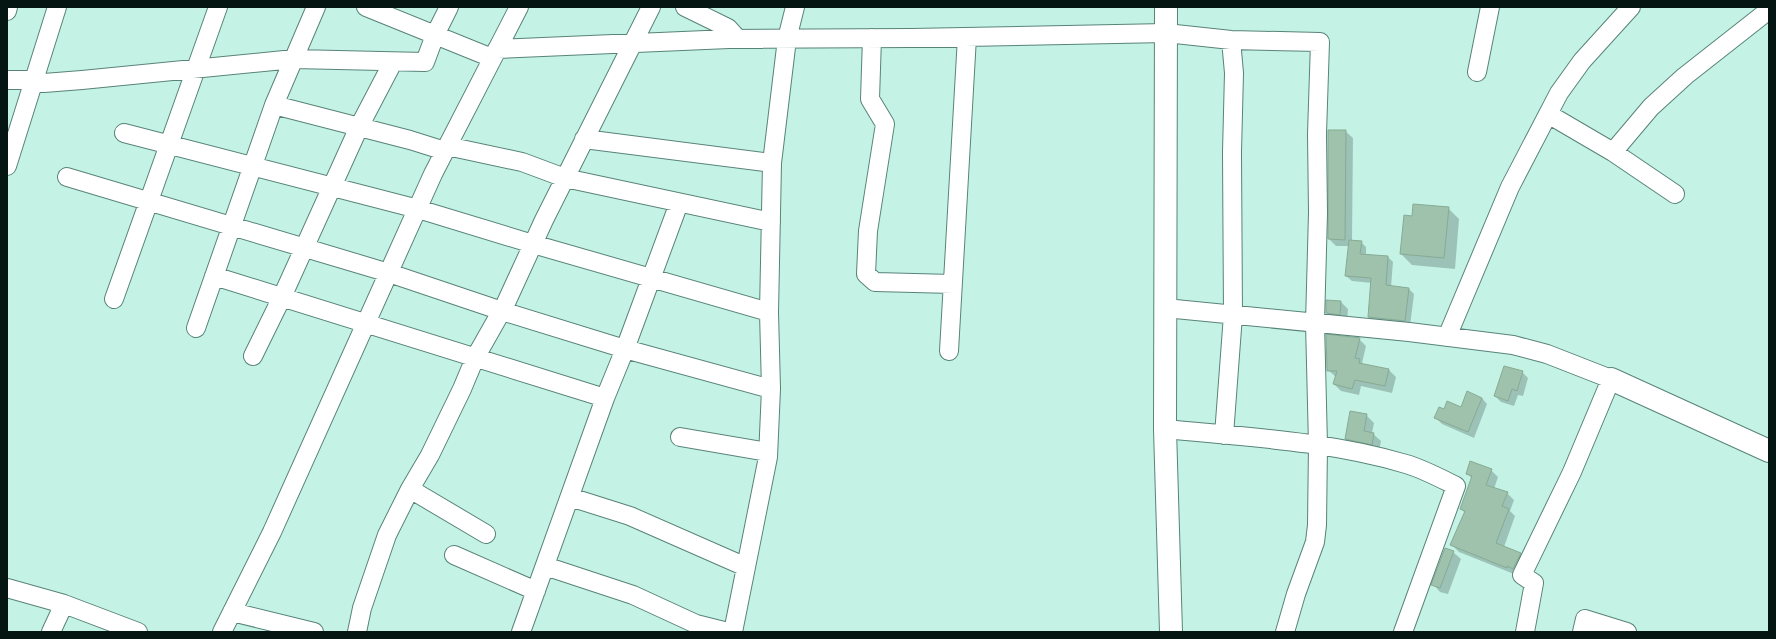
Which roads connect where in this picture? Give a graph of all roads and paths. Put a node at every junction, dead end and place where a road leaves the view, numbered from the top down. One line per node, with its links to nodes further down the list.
1 (8, 7): 15 (street)
2 (57, 7): 30 (street)
3 (218, 7): 27 (street)
4 (316, 7): 25 (street)
5 (366, 7): 17 (street)
6 (449, 7): 17 (street)
7 (520, 7): 24 (street)
8 (651, 7): 23 (street)
9 (685, 7): 20 (street)
10 (795, 7): 21 (street)
11 (1166, 7): 16 (street)
12 (1490, 7): 28 (street)
13 (1631, 7): 32 (street)
14 (1769, 10): 38 (street)
15 (7, 11)
16 (1166, 33): 18 (street); 22 (street); 59 (street)
17 (435, 35): 24 (street); 26 (street)
18 (967, 37): 19 (street); 56 (street)
19 (872, 38): 21 (street); 56 (street)
20 (738, 39): 21 (street); 23 (street)
21 (787, 39): 39 (street)
22 (1231, 40): 62 (street); 63 (street)
23 (632, 44): 24 (street); 35 (street)
24 (495, 54): 37 (street)
25 (294, 59): 26 (street); 27 (street); 31 (street)
26 (393, 62): 33 (street)
27 (195, 69): 30 (street); 36 (street)
28 (1476, 72)
29 (7, 80): 30 (street)
30 (34, 81): 40 (street)
31 (274, 105): 33 (street); 41 (street)
32 (1548, 114): 38 (street); 66 (street)
33 (359, 127): 37 (street); 44 (street)
34 (124, 133): 36 (street)
35 (584, 139): 39 (street); 43 (street)
36 (168, 145): 41 (street); 46 (street)
37 (446, 148): 43 (street); 48 (street)
38 (1613, 152): 45 (street)
39 (772, 163): 49 (street)
40 (7, 166)
41 (253, 167): 44 (street); 50 (street)
42 (67, 177): 46 (street)
43 (564, 178): 47 (street); 51 (street)
44 (331, 187): 48 (street); 52 (street)
45 (1675, 194)
46 (148, 201): 50 (street); 58 (street)
47 (679, 203): 49 (street); 55 (street)
48 (418, 209): 51 (street); 53 (street)
49 (771, 222): 61 (street)
50 (232, 226): 52 (street); 54 (street)
51 (532, 244): 55 (street); 60 (street)
52 (303, 247): 53 (street); 57 (street)
53 (389, 273): 60 (street); 64 (street)
54 (214, 276): 57 (street); 65 (street)
55 (651, 278): 61 (street); 67 (street)
56 (953, 284): 68 (street)
57 (282, 297): 64 (street); 69 (street)
58 (114, 299)
59 (1165, 308): 62 (street); 74 (street)
60 (502, 311): 67 (street); 70 (street)
61 (769, 312): 72 (street)
62 (1233, 315): 63 (street); 75 (street)
63 (1315, 323): 66 (street); 77 (street)
64 (366, 324): 70 (street); 89 (street)
65 (196, 328)
66 (1447, 337): 71 (street)
67 (625, 349): 72 (street); 73 (street)
68 (949, 351)
69 (253, 356)
70 (476, 358): 73 (street); 80 (street)
71 (1611, 379): 78 (street); 101 (street)
72 (771, 389): 79 (street)
73 (605, 398): 81 (street)
74 (1165, 429): 75 (street); 98 (street)
75 (1224, 435): 77 (street)
76 (680, 437): 79 (street)
77 (1318, 445): 99 (street); 100 (street)
78 (1769, 451)
79 (768, 452): 85 (street)
80 (410, 489): 82 (street); 94 (street)
81 (570, 497): 84 (street); 85 (street)
82 (486, 534)
83 (454, 555): 87 (street)
84 (544, 566): 87 (street); 96 (street)
85 (746, 567): 97 (street)
86 (7, 588): 88 (street)
87 (536, 591): 95 (street)
88 (64, 604): 90 (street); 91 (street)
89 (232, 612): 92 (street); 93 (street)
90 (50, 632)
91 (138, 632)
92 (222, 632)
93 (314, 632)
94 (357, 632)
95 (521, 632)
96 (728, 632)
97 (733, 632)
98 (1171, 632)
99 (1285, 632)
100 (1403, 632)
101 (1525, 632)
102 (1582, 632): 103 (street)
103 (1627, 632)

